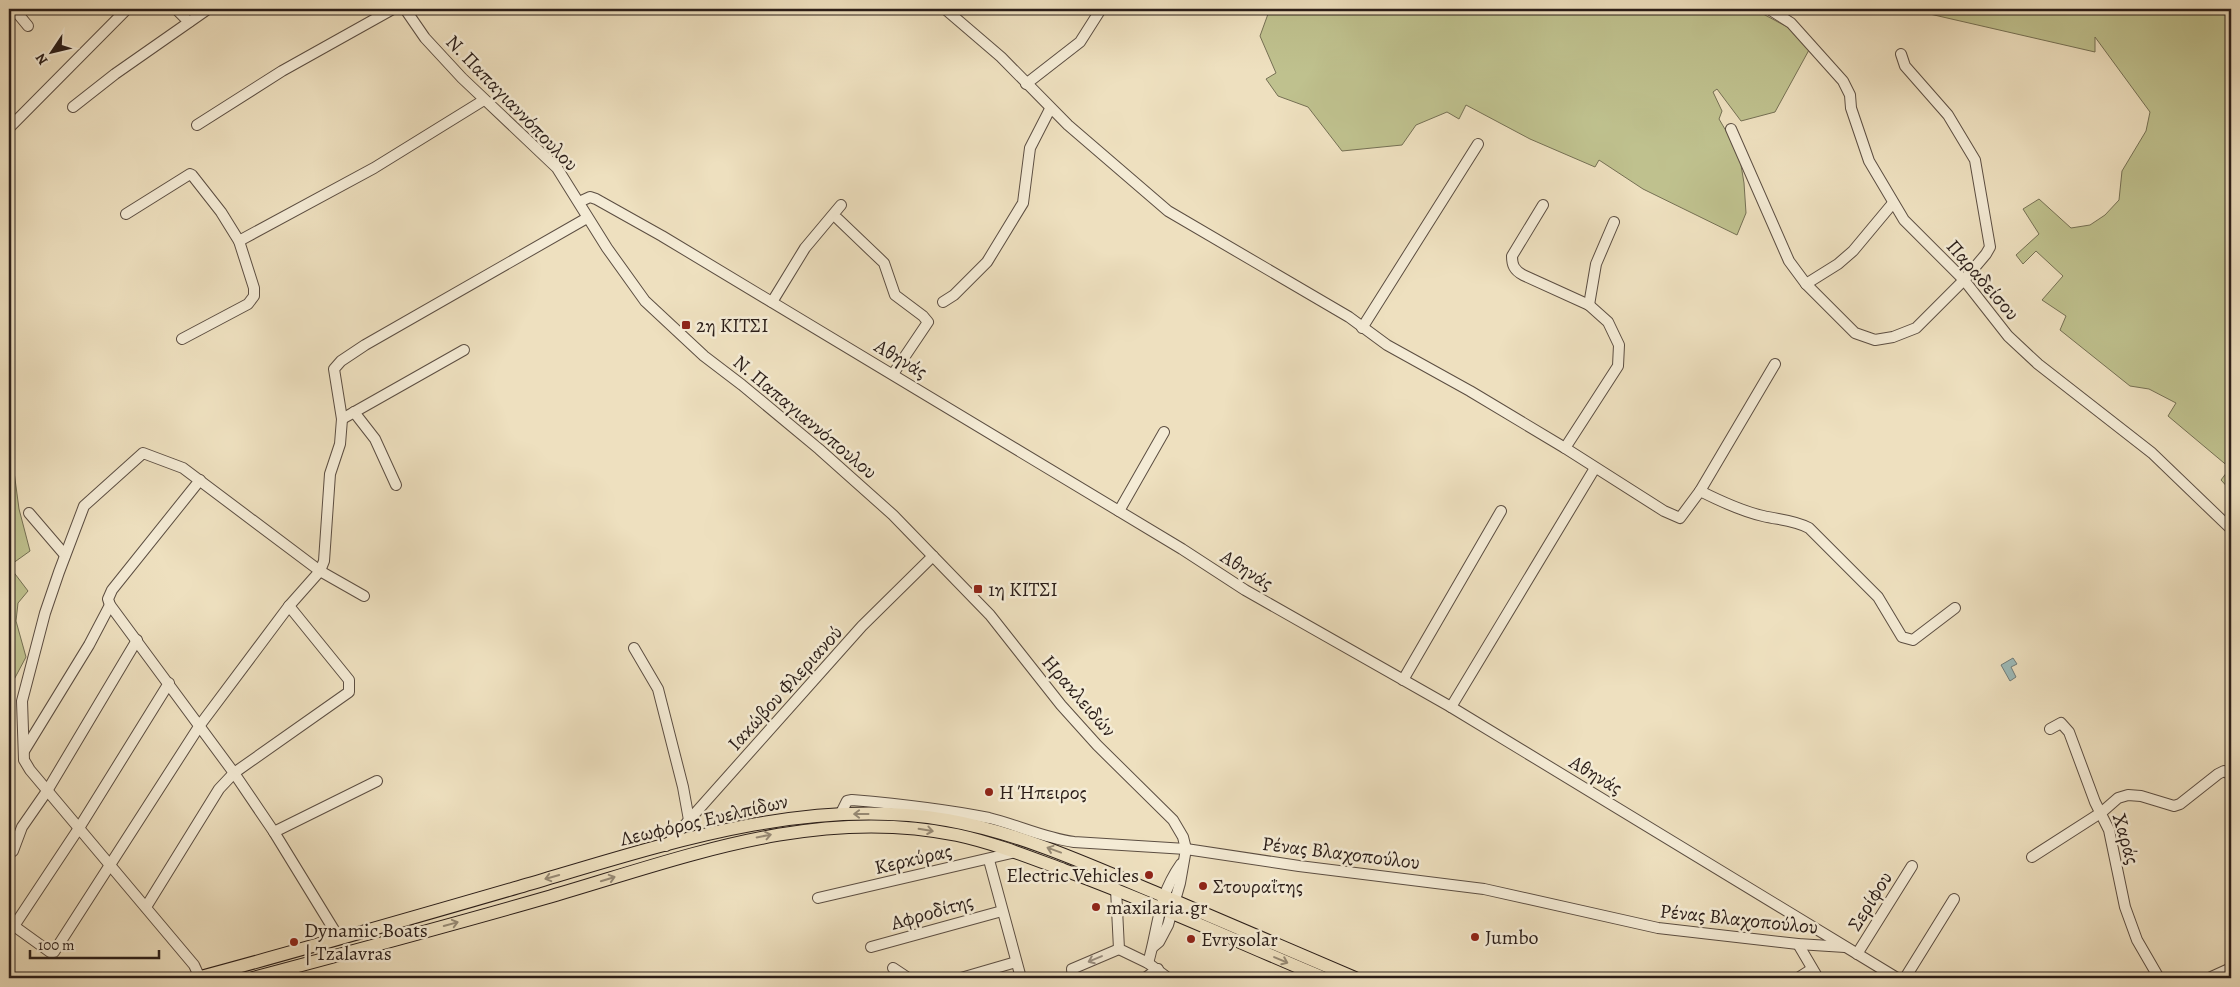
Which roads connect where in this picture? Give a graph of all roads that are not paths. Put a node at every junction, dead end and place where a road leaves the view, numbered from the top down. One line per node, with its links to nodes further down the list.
1 (14, 9): 11 (street)
2 (127, 9): 18 (street)
3 (176, 9): 10 (street)
4 (208, 9): 10 (street)
5 (393, 9): 17 (street)
6 (945, 9): 13 (street)
7 (1101, 9): 13 (street)
8 (1769, 9): 22 (street, Παραδείσου)
9 (407, 10): 14 (street, Ν. Παπαγιαννόπουλου)
10 (189, 22): 15 (street)
11 (28, 26)
12 (1901, 54): 30 (street)
13 (1026, 84): 16 (street)
14 (484, 100): 21 (street, Ν. Παπαγιαννόπουλου); 29 (street)
15 (74, 107)
16 (1050, 109): 33 (street); 35 (street)
17 (197, 125)
18 (9, 128)
19 (1731, 129): 31 (street)
20 (1478, 144): 35 (street)
21 (578, 202): 26 (street, Ν. Παπαγιαννόπουλου); 32 (street, Αθηνάς)
22 (1894, 203): 30 (street, Παραδείσου); 31 (street)
23 (1543, 204): 34 (street)
24 (841, 205): 32 (street)
25 (126, 214): 29 (street)
26 (587, 218): 41 (street); 53 (street, Ν. Παπαγιαννόπουλου)
27 (838, 219): 39 (street)
28 (1614, 222): 34 (street)
29 (239, 241): 36 (street)
30 (1964, 280): 31 (street); 51 (street, Παραδείσου)
31 (1806, 284)
32 (772, 302): 39 (street, Αθηνάς)
33 (943, 302)
34 (1589, 305): 43 (street)
35 (1362, 328): 43 (street)
36 (182, 339)
37 (464, 350): 40 (street)
38 (1775, 364): 47 (street)
39 (893, 374): 48 (street, Αθηνάς)
40 (354, 412): 41 (street); 46 (street)
41 (342, 419): 54 (street)
42 (1164, 432): 48 (street)
43 (1565, 448): 44 (street)
44 (1595, 468): 47 (street); 63 (street)
45 (200, 480): 52 (street); 54 (street); 56 (street)
46 (396, 485)
47 (1700, 491): 58 (street)
48 (1119, 511): 61 (street, Αθηνάς)
49 (1501, 511): 61 (street)
50 (30, 513): 52 (street)
51 (2231, 529)
52 (65, 555): 66 (street)
53 (933, 556): 73 (street, Ιακώβου Φλεριανού); 77 (street, Ηρακλειδών)
54 (320, 571): 55 (street); 57 (street)
55 (364, 596)
56 (110, 605): 59 (street); 66 (street)
57 (289, 606): 64 (street); 67 (street)
58 (1955, 608)
59 (136, 640): 62 (street); 70 (street)
60 (634, 648): 73 (street)
61 (1403, 680): 63 (street, Αθηνάς)
62 (169, 683): 64 (street); 74 (street)
63 (1451, 707): 93 (street, Αθηνάς)
64 (200, 725): 67 (street); 82 (street)
65 (2050, 729): 71 (street, Χαράς)
66 (24, 751): 70 (street)
67 (234, 773): 75 (street); 88 (street)
68 (2231, 775): 71 (street)
69 (377, 781): 75 (street)
70 (47, 791): 74 (street); 79 (street)
71 (2102, 812): 80 (street); 117 (street, Χαράς)
72 (840, 814): 76 (main road, Λεωφόρος Ευελπίδων); 77 (street, Ρένας Βλαχοπούλου); 87 (main road, Λεωφόρος Ευελπίδων, one-way to 72)
73 (689, 820): 76 (street, Ιακώβου Φλεριανού)
74 (79, 828): 82 (street); 90 (street)
75 (274, 832): 91 (street)
76 (666, 846): 91 (main road, Λεωφόρος Ευελπίδων, one-way to 91)
77 (1186, 849): 87 (street); 92 (street, Ρένας Βλαχοπούλου)
78 (1016, 852): 81 (street, Κερκύρας); 84 (main road, Λεωφόρος Ευελπίδων); 105 (main road, Λεωφόρος Ευελπίδων, one-way to 78)
79 (9, 854)
80 (2032, 857)
81 (988, 860): 85 (street, Κερκύρας); 89 (street)
82 (110, 865): 88 (street); 90 (street)
83 (1912, 866): 96 (street, Σερίφου)
84 (1116, 889): 87 (main road, Λεωφόρος Ευελπίδων); 95 (street)
85 (818, 898)
86 (1954, 899): 116 (street)
87 (1167, 905): 98 (street); 111 (main road, Λεωφόρος Ευελπίδων, one-way to 111); 112 (main road, Λεωφόρος Ευελπίδων)
88 (146, 907): 104 (street)
89 (1002, 910): 94 (street, Αφροδίτης); 97 (street)
90 (12, 926)
91 (340, 938): 104 (main road, Λεωφόρος Ευελπίδων)
92 (1798, 944): 93 (street, Ρένας Βλαχοπούλου); 102 (street)
93 (1846, 947): 96 (street, Αθηνάς)
94 (871, 948)
95 (1119, 949): 98 (street); 103 (street, one-way to 103)
96 (1857, 954): 115 (street, Αθηνάς)
97 (1016, 962): 107 (street); 108 (street)
98 (1148, 963): 101 (street)
99 (893, 968): 106 (street)
100 (2231, 968): 118 (street)
101 (1158, 969): 109 (street); 110 (street)
102 (1812, 969): 113 (street); 114 (street)
103 (1072, 974)
104 (199, 978)
105 (252, 978)
106 (908, 978)
107 (962, 978)
108 (1021, 978)
109 (1145, 978)
110 (1168, 978)
111 (1324, 978)
112 (1355, 978)
113 (1798, 978)
114 (1818, 978)
115 (1897, 978)
116 (1905, 978)
117 (2159, 978)
118 (2209, 978)

